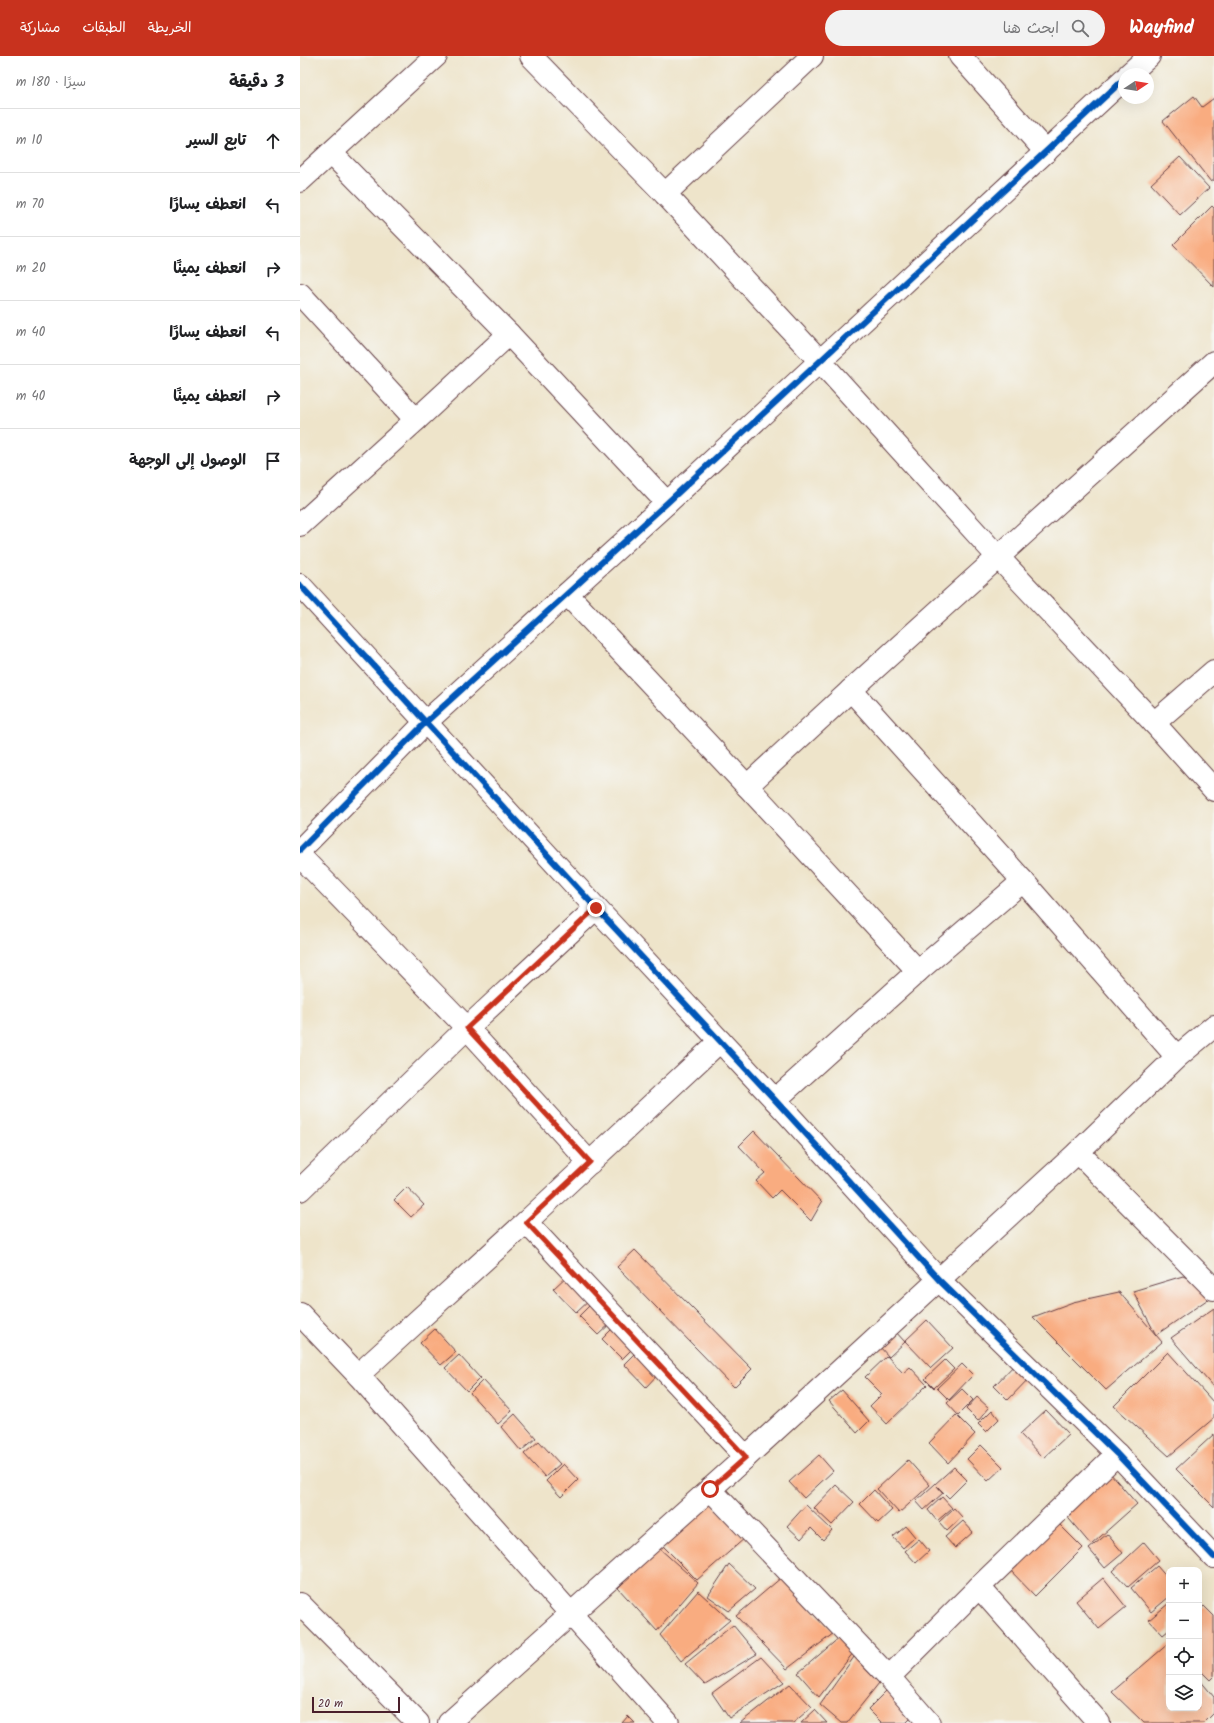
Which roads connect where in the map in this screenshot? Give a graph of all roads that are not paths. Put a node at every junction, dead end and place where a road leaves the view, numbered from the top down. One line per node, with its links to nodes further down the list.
1 (436, 56): 9 (street)
2 (531, 56): 11 (street)
3 (960, 56): 8 (street)
4 (1148, 56): 6 (street)
5 (804, 58): 11 (street)
6 (1135, 68)
7 (1118, 85): 8 (street)
8 (1046, 152): 14 (street)
9 (331, 153): 10 (street); 13 (street)
10 (300, 181)
11 (665, 194): 14 (street)
12 (300, 294): 16 (street)
13 (509, 334): 16 (street); 17 (street)
14 (820, 361): 17 (street); 19 (street)
15 (1214, 362): 19 (street)
16 (416, 420): 18 (street)
17 (667, 503): 21 (street)
18 (300, 525)
19 (998, 557): 23 (street); 25 (street)
20 (300, 584): 24 (street)
21 (567, 594): 24 (street); 26 (street)
22 (1214, 671): 25 (street)
23 (851, 690): 26 (street); 30 (street)
24 (426, 722): 28 (street); 31 (street)
25 (1154, 723): 27 (street)
26 (747, 786): 32 (street)
27 (1214, 790)
28 (300, 850)
29 (300, 856): 34 (street)
30 (1023, 881): 32 (street); 36 (street)
31 (596, 908): 34 (street); 35 (street)
32 (918, 971): 37 (street)
33 (1214, 1026): 36 (street)
34 (467, 1028): 39 (street); 40 (street)
35 (720, 1041): 37 (street); 39 (street)
36 (1177, 1057): 38 (street)
37 (775, 1100): 42 (street)
38 (1078, 1152): 42 (street); 43 (street)
39 (590, 1162): 41 (street)
40 (300, 1190)
41 (526, 1222): 45 (street); 47 (street)
42 (939, 1280): 46 (street); 47 (street)
43 (1214, 1290)
44 (300, 1314): 45 (street)
45 (358, 1375): 52 (street)
46 (1117, 1454): 49 (street); 50 (street)
47 (746, 1457): 48 (street)
48 (710, 1489): 52 (street); 53 (street)
49 (1214, 1557)
50 (979, 1587): 53 (street); 58 (street)
51 (300, 1604): 54 (street)
52 (571, 1615): 55 (street); 56 (street)
53 (889, 1677): 57 (street)
54 (418, 1723)
55 (449, 1723)
56 (668, 1723)
57 (928, 1723)
58 (1098, 1723)

